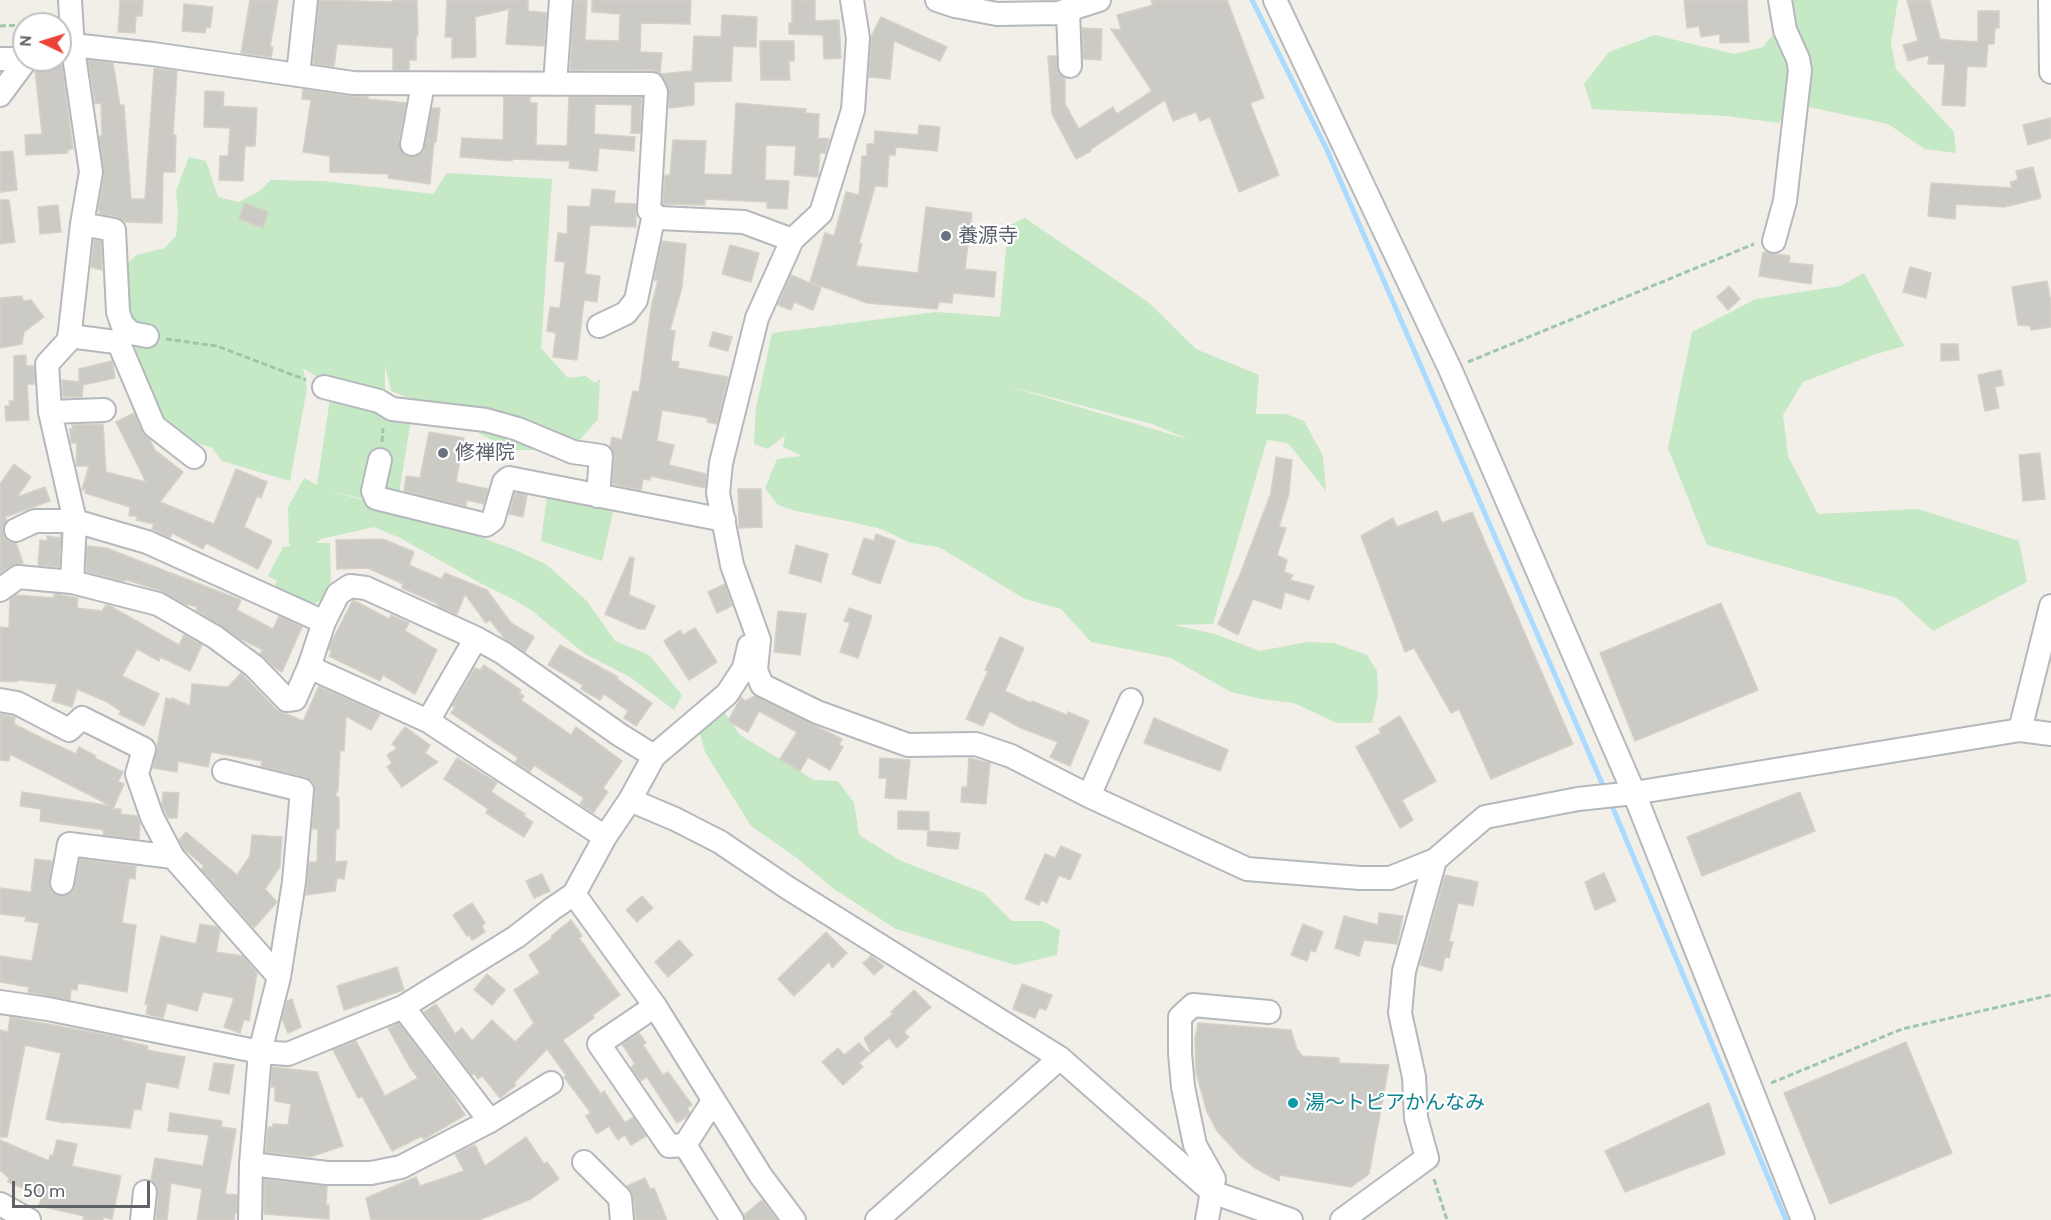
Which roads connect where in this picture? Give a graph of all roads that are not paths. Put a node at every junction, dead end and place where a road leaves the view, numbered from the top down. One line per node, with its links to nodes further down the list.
1 (66, 0): 2 (street)
2 (70, 0)
3 (306, 0): 17 (street)
4 (561, 0): 19 (street)
5 (852, 0): 24 (street)
6 (937, 0): 11 (street)
7 (1099, 0): 11 (street)
8 (1275, 0): 52 (street)
9 (1780, 0): 25 (street)
10 (2050, 0): 16 (street)
11 (1068, 10): 14 (street)
12 (72, 49): 17 (street)
13 (72, 66): 23 (street)
14 (1070, 66)
15 (16, 72): 20 (street)
16 (2051, 72)
17 (298, 75): 18 (street)
18 (423, 84): 19 (street); 21 (street)
19 (555, 84): 22 (street)
20 (0, 95)
21 (412, 144)
22 (654, 214): 24 (street); 26 (street)
23 (82, 224): 27 (street); 28 (street)
24 (792, 240): 35 (street)
25 (1774, 241)
26 (599, 326)
27 (69, 336): 31 (street); 32 (street)
28 (147, 336)
29 (324, 387): 34 (street)
30 (104, 410): 31 (street)
31 (50, 412): 36 (street)
32 (194, 457)
33 (380, 460): 34 (street)
34 (598, 496): 35 (street)
35 (724, 520): 42 (street)
36 (75, 521): 37 (street); 38 (street); 41 (street)
37 (16, 530)
38 (72, 582): 39 (street); 44 (street)
39 (0, 590)
40 (2051, 606): 48 (street)
41 (324, 622): 43 (street); 44 (street)
42 (755, 631): 50 (street); 53 (street)
43 (476, 638): 47 (street); 50 (street)
44 (309, 667): 47 (street)
45 (0, 700): 56 (street)
46 (1131, 700): 53 (street)
47 (428, 721): 55 (street)
48 (2020, 730): 49 (street); 52 (street)
49 (2051, 734)
50 (654, 756): 54 (street)
51 (224, 771): 60 (street)
52 (1625, 793): 57 (street); 86 (street)
53 (1089, 796): 57 (street)
54 (630, 800): 55 (street); 66 (street)
55 (605, 837): 59 (street)
56 (173, 857): 58 (street); 60 (street)
57 (1435, 860): 85 (street)
58 (62, 883)
59 (574, 894): 62 (street); 63 (street)
60 (279, 977): 65 (street)
61 (0, 1002): 65 (street)
62 (655, 1006): 68 (street); 70 (street)
63 (404, 1007): 65 (street); 69 (street)
64 (1269, 1012): 74 (street)
65 (260, 1052): 72 (street)
66 (1060, 1058): 74 (street); 82 (street)
67 (550, 1083): 69 (street)
68 (713, 1101): 70 (street); 81 (street)
69 (490, 1121): 72 (street)
70 (685, 1145): 80 (street)
71 (584, 1162): 79 (street)
72 (251, 1164): 78 (street)
73 (145, 1192): 77 (street)
74 (1212, 1192): 83 (street); 84 (street)
75 (0, 1204): 76 (street)
76 (30, 1220)
77 (142, 1220)
78 (250, 1220)
79 (622, 1220)
80 (732, 1220)
81 (794, 1220)
82 (878, 1220)
83 (1207, 1220)
84 (1291, 1220)
85 (1342, 1220)
86 (1803, 1220)

